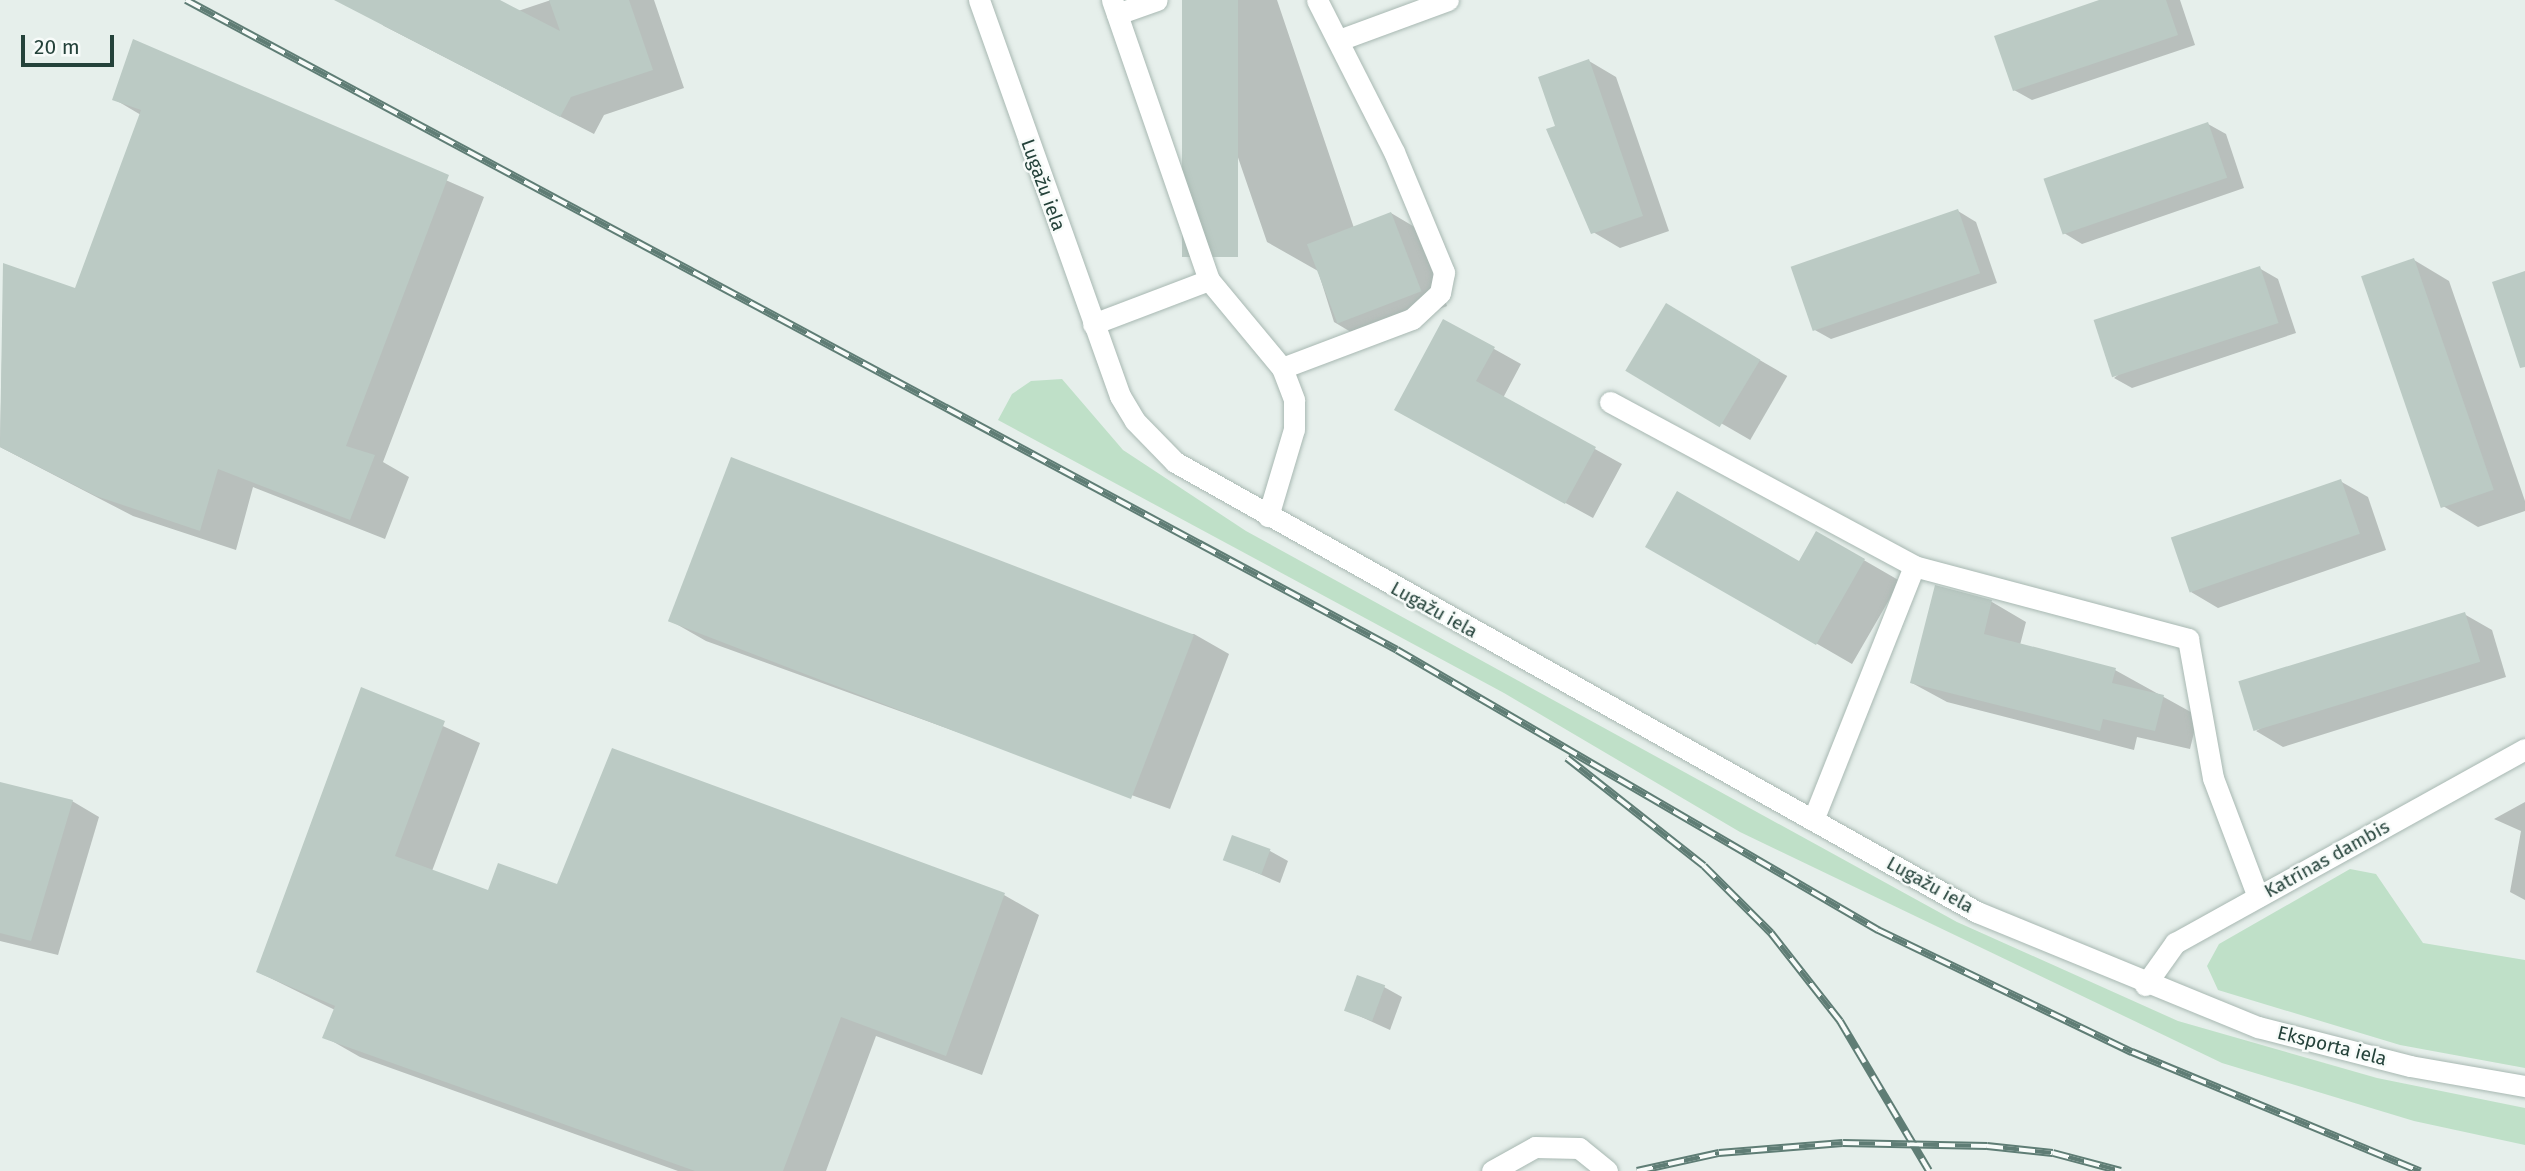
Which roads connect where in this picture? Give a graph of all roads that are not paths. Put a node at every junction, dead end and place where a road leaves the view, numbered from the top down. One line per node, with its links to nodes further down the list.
1 (979, 0): 8 (street, Lugažu iela)
2 (1157, 0): 5 (street)
3 (1317, 0): 6 (street)
4 (1448, 0): 6 (street)
5 (1115, 7): 7 (street)
6 (1339, 40): 9 (street)
7 (1209, 280): 8 (street); 9 (street)
8 (1093, 324): 11 (street, Lugažu iela)
9 (1282, 368): 11 (street)
10 (1610, 402): 12 (street)
11 (1268, 516): 14 (street, Lugažu iela)
12 (1914, 566): 14 (street); 15 (street)
13 (2525, 749): 15 (street, Katrīnas dambis)
14 (1813, 820): 16 (street, Lugažu iela)
15 (2258, 897): 16 (street, Katrīnas dambis)
16 (2146, 985): 17 (street, Eksporta iela)
17 (2525, 1086)
18 (1492, 1171): 19 (street)
19 (1607, 1171)

